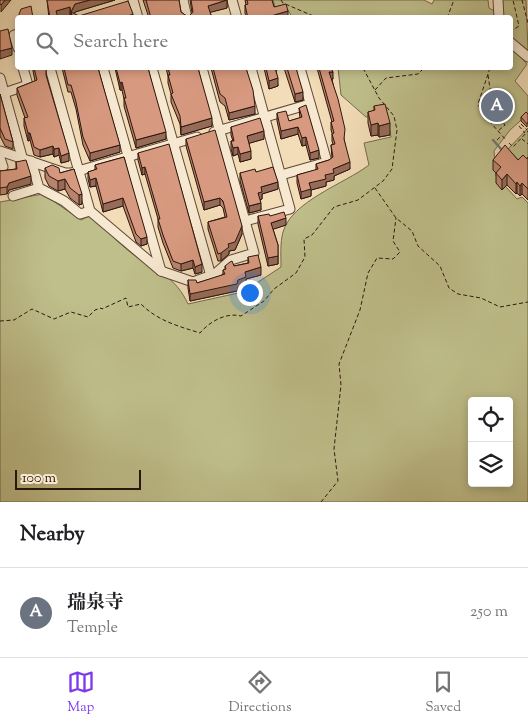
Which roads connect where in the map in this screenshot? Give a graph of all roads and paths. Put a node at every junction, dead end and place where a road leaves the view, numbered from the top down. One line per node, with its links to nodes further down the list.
1 (182, 0): 10 (street)
2 (232, 0): 11 (street)
3 (281, 0): 12 (path)
4 (454, 0): 13 (path)
5 (498, 0): 14 (street)
6 (513, 0): 16 (path)
7 (522, 0): 15 (path)
8 (130, 1): 9 (street)
9 (137, 15)
10 (187, 15)
11 (235, 15)
12 (312, 15)
13 (448, 15)
14 (499, 15)
15 (528, 23)
16 (513, 30)
17 (513, 44): 18 (street)
18 (528, 57)
19 (24, 70): 32 (street)
20 (51, 70): 51 (street)
21 (104, 70): 49 (street)
22 (153, 70): 45 (street)
23 (203, 70): 37 (street)
24 (251, 70): 34 (street)
25 (301, 70): 33 (street)
26 (364, 70): 31 (path)
27 (422, 70): 31 (path)
28 (489, 70): 29 (path)
29 (488, 74): 38 (path); 38 (path)
30 (0, 78): 32 (street)
31 (375, 90): 56 (path)
32 (4, 93): 48 (street)
33 (310, 104): 34 (street); 52 (street)
34 (264, 118): 37 (street); 52 (street)
35 (521, 124): 39 (path)
36 (518, 126): 39 (path)
37 (219, 130): 45 (street); 57 (street)
38 (498, 131): 40 (path)
39 (527, 132): 41 (path)
40 (502, 136): 42 (path); 43 (path)
41 (522, 138): 44 (path); 46 (path)
42 (497, 140)
43 (506, 140)
44 (509, 143)
45 (174, 144): 49 (street); 59 (street)
46 (528, 144)
47 (0, 151): 48 (street)
48 (22, 157): 50 (street)
49 (129, 157): 51 (street); 58 (street)
50 (32, 161): 51 (street); 53 (street)
51 (79, 171): 55 (street)
52 (281, 175): 57 (street)
53 (39, 188): 54 (street); 55 (street)
54 (13, 196)
55 (90, 211): 58 (street)
56 (396, 218): 60 (path); 61 (path)
57 (245, 221): 59 (street)
58 (161, 270): 59 (street)
59 (211, 276)
60 (528, 302)
61 (321, 502)

